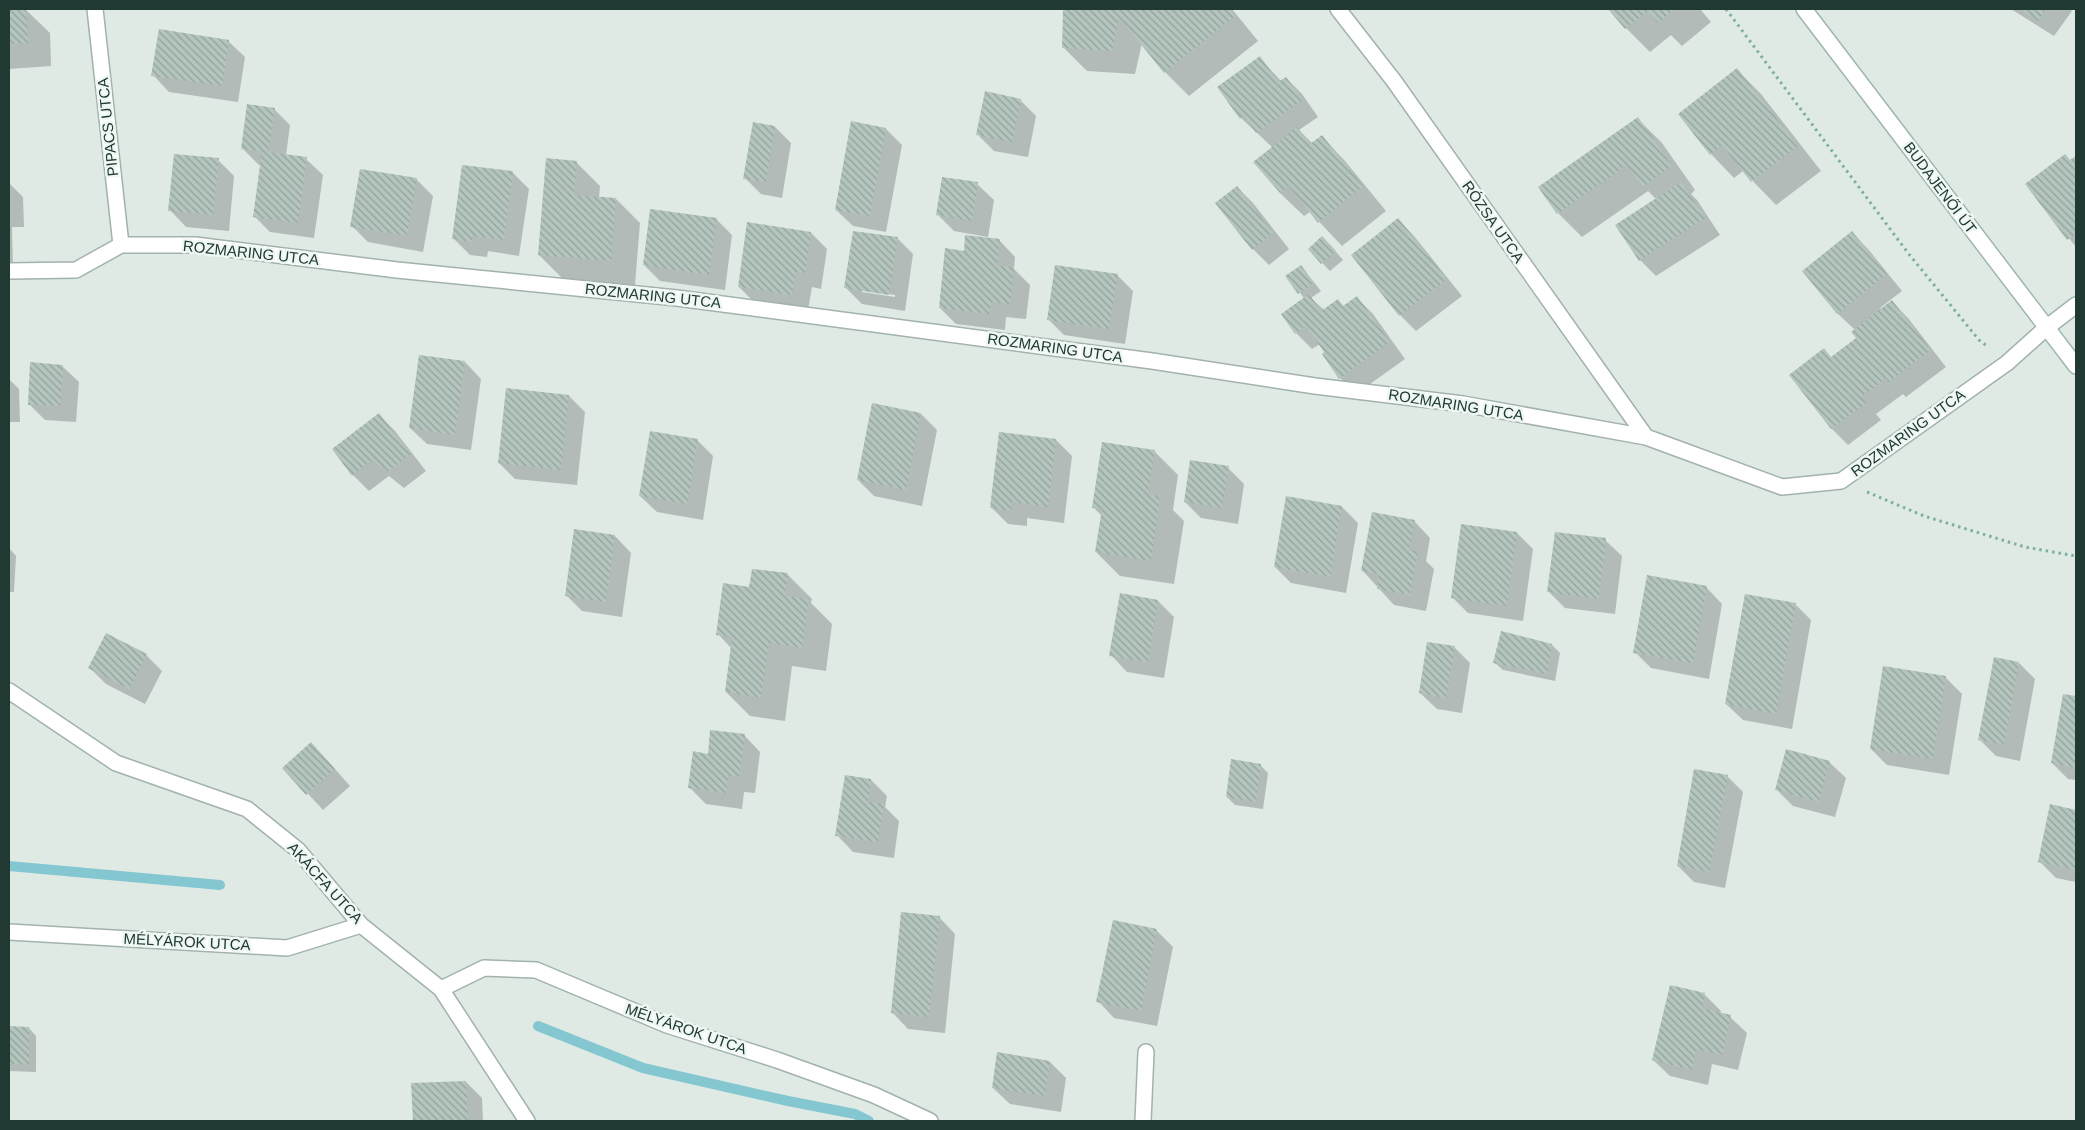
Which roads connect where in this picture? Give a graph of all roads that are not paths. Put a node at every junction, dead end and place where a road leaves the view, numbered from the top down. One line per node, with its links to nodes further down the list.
1 (95, 9): 4 (street, PIPACS UTCA)
2 (1338, 9): 9 (street, RÓZSA UTCA)
3 (1804, 9): 7 (street, BUDAJENŐI ÚT)
4 (121, 245): 5 (street, ROZMARING UTCA); 9 (street, ROZMARING UTCA)
5 (9, 271)
6 (2076, 305): 7 (street, ROZMARING UTCA)
7 (2046, 328): 8 (street, BUDAJENŐI ÚT); 9 (street, ROZMARING UTCA)
8 (2076, 366)
9 (1646, 437)
10 (9, 692): 11 (street, AKÁCFA UTCA)
11 (361, 925): 12 (street, MÉLYÁROK UTCA); 13 (street, AKÁCFA UTCA)
12 (9, 932)
13 (441, 990): 15 (street, AKÁCFA UTCA); 16 (street, MÉLYÁROK UTCA)
14 (1146, 1052): 17 (street)
15 (527, 1121)
16 (930, 1121)
17 (1143, 1121)

